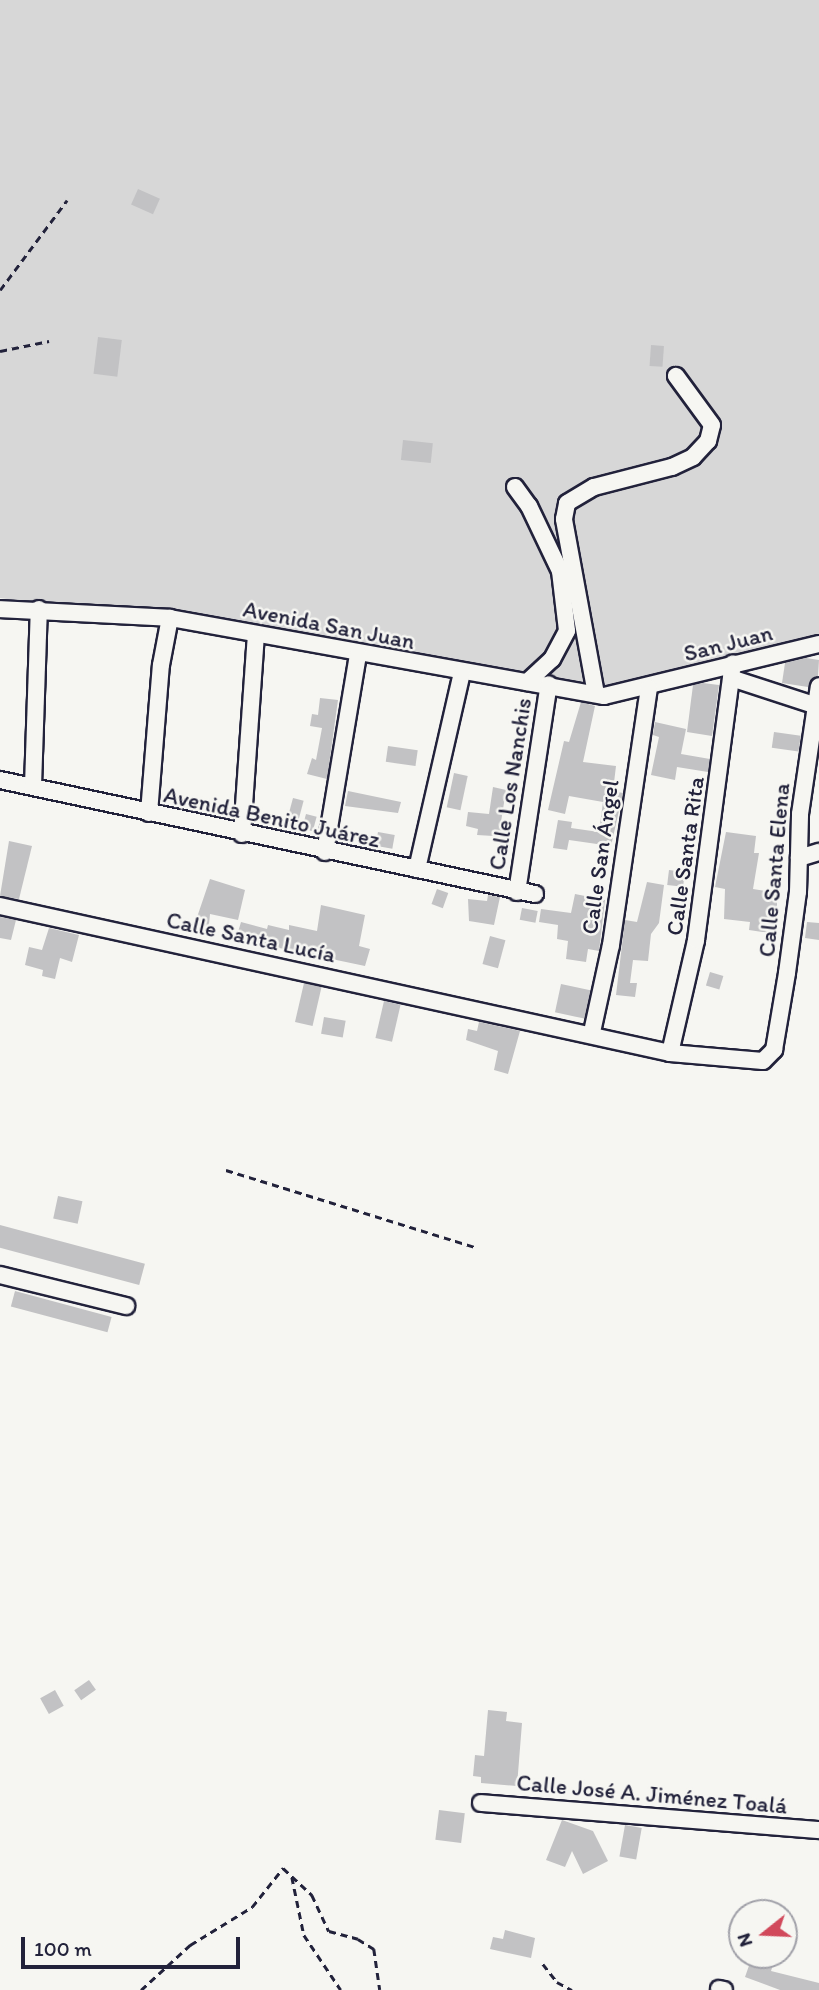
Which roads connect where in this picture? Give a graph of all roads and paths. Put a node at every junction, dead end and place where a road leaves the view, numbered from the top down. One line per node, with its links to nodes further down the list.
1 (67, 200): 2 (path)
2 (0, 290)
3 (49, 341): 4 (path)
4 (0, 351)
5 (676, 376): 19 (street)
6 (515, 487): 15 (street)
7 (0, 608): 8 (street, Avenida San Juan)
8 (39, 610): 9 (street, Avenida San Juan); 22 (street)
9 (170, 618): 10 (street, Avenida San Juan); 24 (street)
10 (256, 635): 12 (street, Avenida San Juan); 25 (street)
11 (819, 644): 13 (street, San Juan)
12 (358, 654): 14 (street, Avenida San Juan); 26 (street)
13 (732, 671): 18 (street, San Juan); 20 (street); 34 (street, Calle Santa Rita)
14 (462, 673): 15 (street, Avenida San Juan); 29 (street)
15 (527, 682): 16 (street, Avenida San Juan)
16 (549, 684): 19 (street, Avenida San Juan); 30 (street, Calle Los Nanchis)
17 (819, 686): 20 (street, Calle Santa Elena)
18 (649, 688): 19 (street, Avenida San Juan); 33 (street, Calle San Ángel)
19 (596, 694)
20 (817, 706): 23 (street, Calle Santa Elena)
21 (0, 780): 22 (street, Avenida Benito Juárez)
22 (33, 786): 24 (street, Avenida Benito Juárez)
23 (812, 787): 28 (street, Calle Santa Elena)
24 (149, 813): 25 (street, Avenida Benito Juárez)
25 (242, 834): 26 (street, Avenida Benito Juárez)
26 (324, 852): 29 (street, Avenida Benito Juárez)
27 (819, 852): 28 (street)
28 (799, 858): 35 (street, Calle Santa Elena)
29 (417, 869): 30 (street, Avenida Benito Juárez)
30 (517, 892): 31 (street, Avenida Benito Juárez)
31 (535, 894)
32 (0, 906): 33 (street, Calle Santa Lucía)
33 (592, 1032): 34 (street, Calle Santa Lucía)
34 (670, 1053): 35 (street, Calle Santa Lucía)
35 (770, 1057)
36 (226, 1170): 37 (path)
37 (475, 1247)
38 (0, 1275): 39 (street)
39 (126, 1306)
40 (481, 1803): 41 (street, Calle José A. Jiménez Toalá)
41 (819, 1830)
42 (291, 1876): 44 (path); 45 (path); 46 (path)
43 (543, 1964): 47 (path)
44 (141, 1990)
45 (341, 1990)
46 (380, 1990)
47 (572, 1990)

